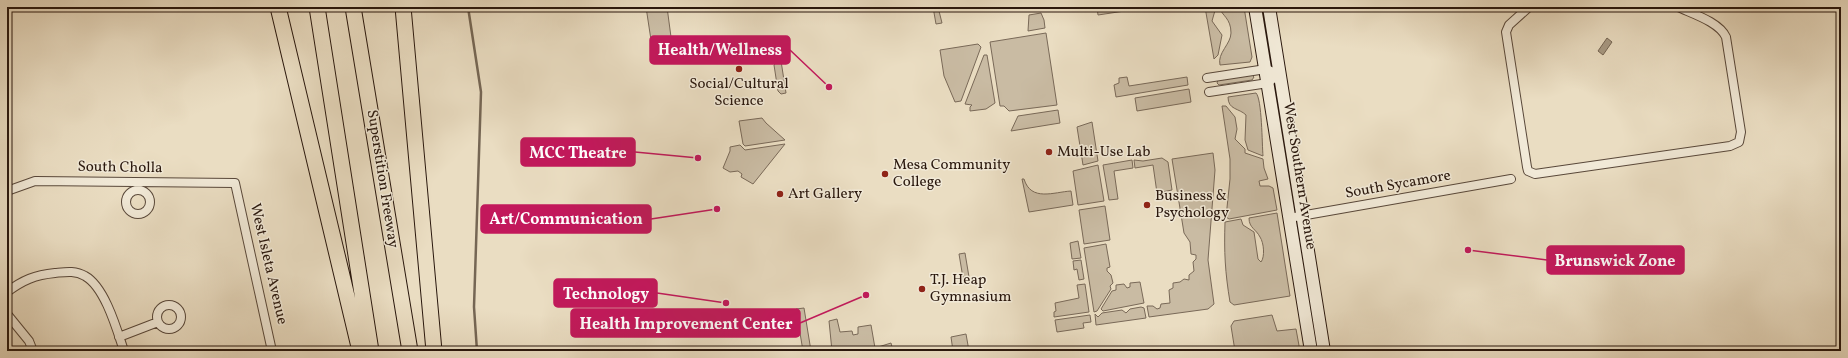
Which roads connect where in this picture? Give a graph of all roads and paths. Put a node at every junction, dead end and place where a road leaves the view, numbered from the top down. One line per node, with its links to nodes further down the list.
1 (278, 7): 28 (highway)
2 (317, 7): 29 (highway)
3 (353, 7): 15 (highway, Superstition Freeway)
4 (363, 7): 15 (highway)
5 (403, 7): 31 (highway)
6 (1256, 7): 10 (main road, West Southern Avenue)
7 (1269, 7): 11 (main road, West Southern Avenue)
8 (1529, 7): 9 (street)
9 (1678, 7)
10 (1266, 69): 11 (street); 12 (street); 13 (main road, West Southern Avenue)
11 (1279, 74): 13 (street); 19 (main road, West Southern Avenue)
12 (1207, 78)
13 (1268, 83): 14 (street); 20 (main road, West Southern Avenue)
14 (1209, 92)
15 (377, 153): 30 (highway, Superstition Freeway)
16 (1510, 179): 19 (street, South Sycamore)
17 (235, 183): 18 (street, South Cholla); 27 (street, West Isleta Avenue)
18 (7, 191)
19 (1302, 216): 20 (street, South Sycamore); 33 (main road, West Southern Avenue)
20 (1289, 218): 32 (main road, West Southern Avenue)
21 (7, 292): 24 (street)
22 (7, 314): 25 (street)
23 (158, 322): 24 (street)
24 (119, 337): 26 (street)
25 (33, 351)
26 (124, 351)
27 (272, 351)
28 (360, 351)
29 (371, 351)
30 (410, 351)
31 (434, 351)
32 (1311, 351)
33 (1324, 351)

